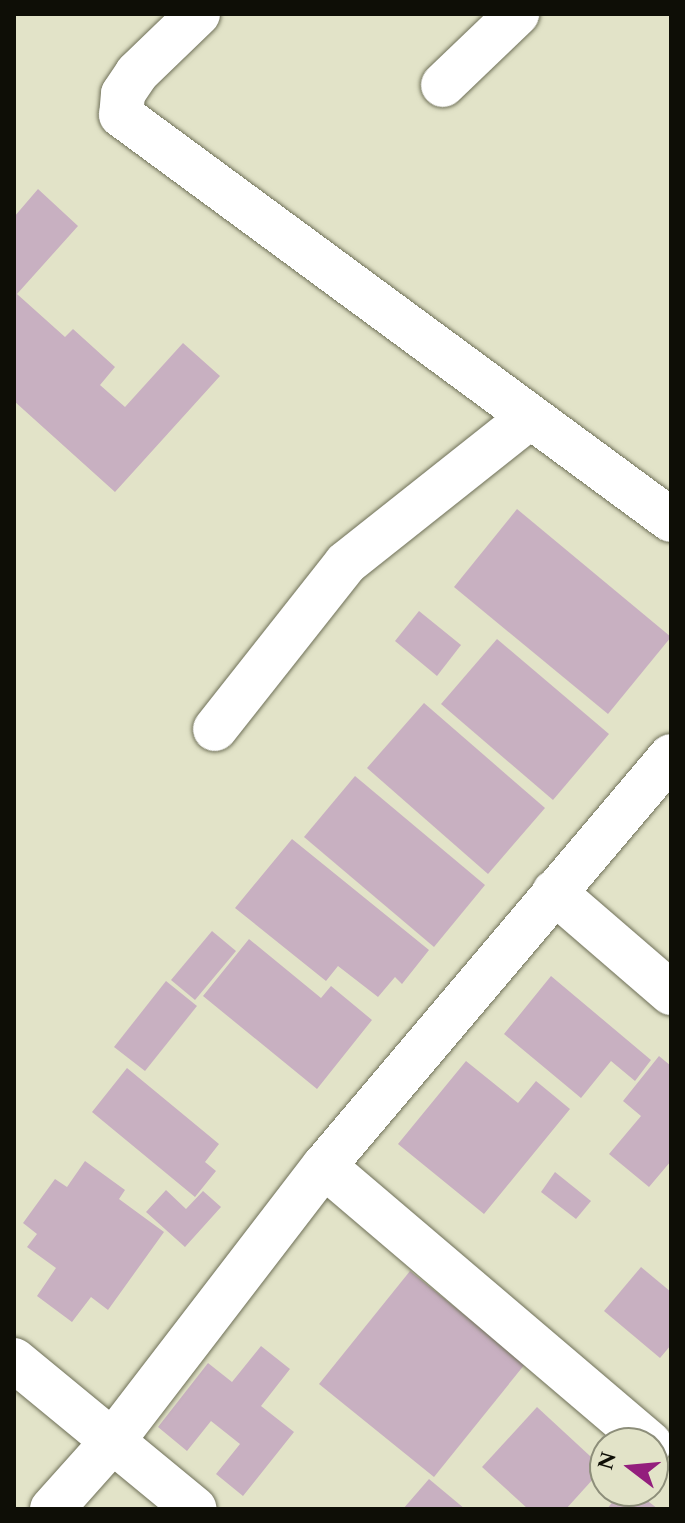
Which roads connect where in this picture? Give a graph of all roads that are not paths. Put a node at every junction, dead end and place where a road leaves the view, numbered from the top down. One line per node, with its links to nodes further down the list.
1 (198, 14): 4 (street)
2 (517, 14): 3 (street)
3 (443, 85)
4 (529, 418): 5 (street); 6 (street)
5 (671, 520)
6 (215, 729)
7 (671, 756): 8 (street)
8 (554, 892): 9 (street); 10 (street)
9 (671, 993)
10 (324, 1166): 12 (street); 13 (street)
11 (14, 1360): 13 (street)
12 (631, 1427)
13 (112, 1442): 14 (street); 15 (street)
14 (52, 1509)
15 (195, 1509)

